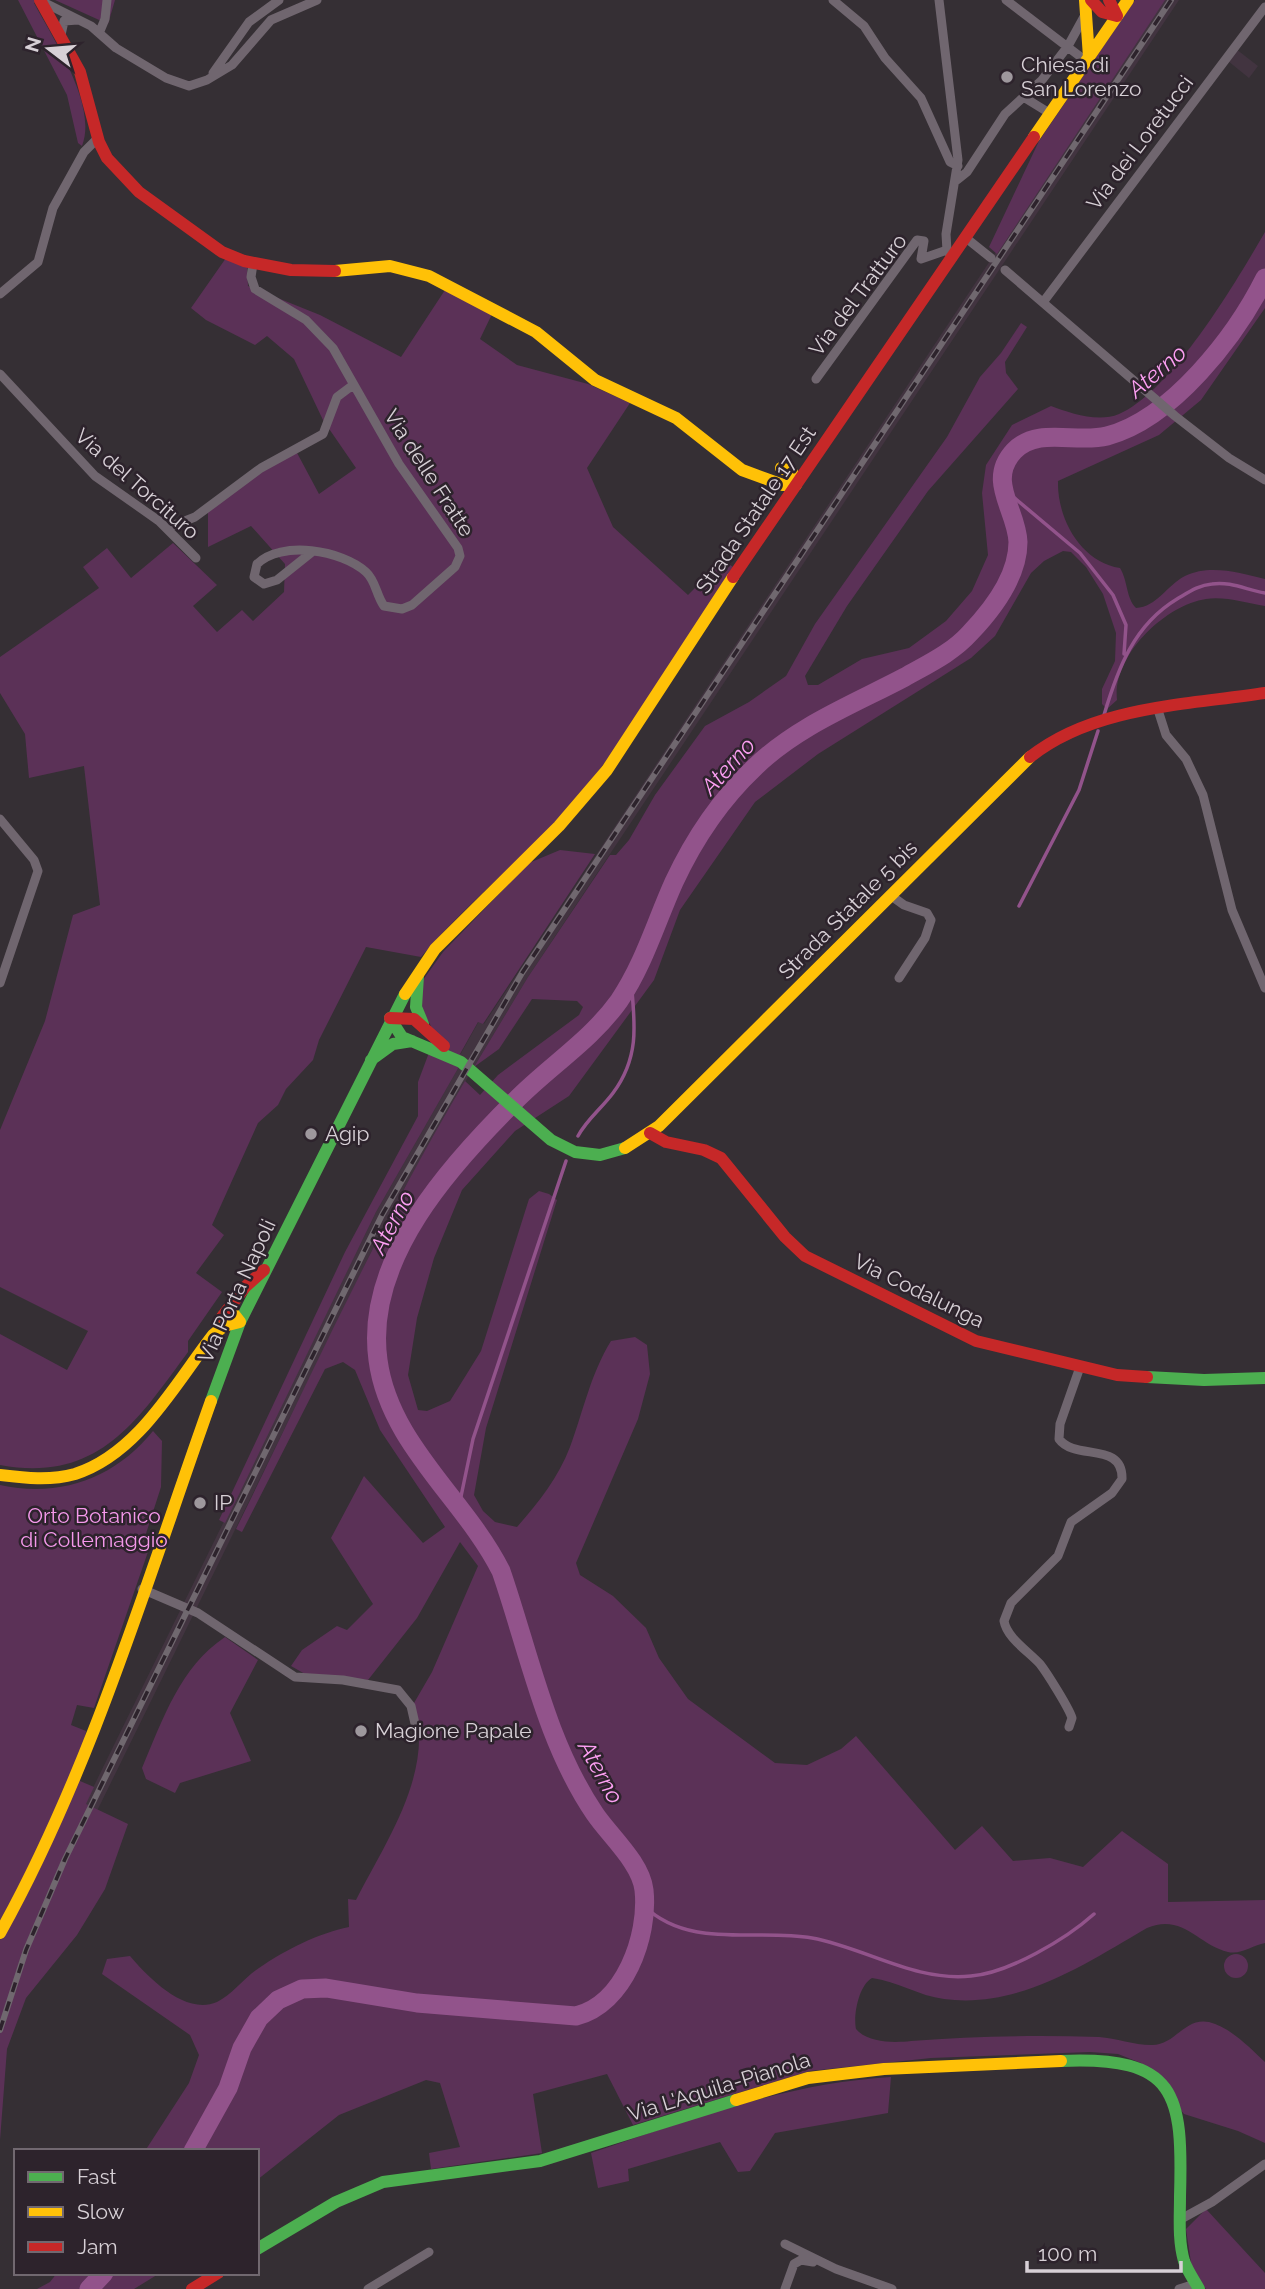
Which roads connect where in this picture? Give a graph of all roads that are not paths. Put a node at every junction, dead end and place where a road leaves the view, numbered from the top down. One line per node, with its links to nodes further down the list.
1 (40, 0): 12 (main road); 14 (street)
2 (107, 0): 15 (street)
3 (279, 0): 19 (street)
4 (833, 0): 23 (street)
5 (939, 0): 23 (street)
6 (1006, 0): 17 (street)
7 (1109, 0): 13 (main road)
8 (1128, 0): 13 (main road, Strada Statale 17 Est)
9 (313, 1): 19 (street)
10 (1087, 3): 13 (main road); 17 (street); 18 (main road)
11 (1265, 7): 31 (street, Via dei Loretucci)
12 (50, 16): 14 (street); 16 (main road)
13 (1117, 16): 18 (main road, Strada Statale 17 Est)
14 (73, 17): 15 (street); 16 (street)
15 (100, 31): 19 (street)
16 (61, 35): 22 (main road)
17 (1068, 46): 18 (street); 20 (street)
18 (1088, 59): 21 (main road, Strada Statale 17 Est)
19 (197, 85)
20 (1025, 98): 21 (street); 24 (street)
21 (1051, 114): 25 (main road, Strada Statale 17 Est)
22 (98, 138): 28 (main road); 30 (street)
23 (958, 166): 24 (street)
24 (957, 180): 26 (street)
25 (966, 239): 26 (main road, Strada Statale 17 Est); 27 (street)
26 (950, 253): 33 (street, Via del Tratturo); 35 (main road, Strada Statale 17 Est)
27 (991, 258)
28 (253, 264): 34 (street, Via delle Fratte); 37 (main road)
29 (1005, 270): 31 (street)
30 (0, 295)
31 (1044, 301): 39 (street)
32 (0, 373): 42 (street, Via del Torcituro)
33 (816, 379)
34 (353, 384): 42 (street); 43 (street, Via delle Fratte)
35 (815, 458): 36 (main road); 40 (main road, Strada Statale 17 Est)
36 (781, 468): 37 (main road); 40 (main road)
37 (754, 473): 38 (main road)
38 (773, 480): 40 (main road); 41 (main road)
39 (1265, 480)
40 (796, 485): 41 (main road, Strada Statale 17 Est)
41 (781, 507): 49 (main road, Strada Statale 17 Est)
42 (167, 528): 44 (street, Via del Torcituro)
43 (312, 552): 43 (street, Via delle Fratte)
44 (196, 558)
45 (1265, 693): 46 (main road, Strada Statale 5 bis)
46 (1158, 710): 48 (main road, Strada Statale 5 bis); 52 (street)
47 (0, 819): 51 (street)
48 (890, 895): 50 (street); 58 (main road, Strada Statale 5 bis)
49 (418, 972): 53 (main road, Strada Statale 17 Est); 54 (main road)
50 (899, 978)
51 (0, 983)
52 (1265, 988)
53 (390, 1018): 54 (main road); 55 (main road, Strada Statale 5 bis); 56 (main road, Via Porta Napoli)
54 (424, 1025): 57 (main road, Strada Statale 5 bis)
55 (413, 1041): 56 (main road); 57 (main road, Strada Statale 5 bis)
56 (369, 1062): 59 (main road, Via Porta Napoli)
57 (492, 1089): 58 (main road, Strada Statale 5 bis)
58 (650, 1133): 63 (main road, Via Codalunga)
59 (264, 1270): 60 (main road); 61 (main road, Via Porta Napoli)
60 (222, 1322): 61 (main road); 62 (main road); 65 (main road)
61 (240, 1322): 62 (main road, Via Porta Napoli)
62 (232, 1341): 66 (main road, Via Porta Napoli)
63 (1080, 1367): 64 (main road, Via Codalunga); 67 (street)
64 (1265, 1378)
65 (0, 1475)
66 (142, 1590): 68 (street); 69 (main road, Via Porta Napoli)
67 (1069, 1727)
68 (416, 1728)
69 (0, 1933)
70 (1265, 2164): 71 (street)
71 (1181, 2219): 73 (main road, Via L'Aquila-Pianola); 77 (main road, Via L'Aquila-Pianola)
72 (785, 2244): 75 (street)
73 (259, 2248)
74 (429, 2252): 79 (street)
75 (826, 2264): 80 (street); 81 (street)
76 (215, 2275): 78 (main road)
77 (1197, 2286): 82 (street)
78 (192, 2289)
79 (368, 2289)
80 (785, 2289)
81 (892, 2289)
82 (1179, 2289)

